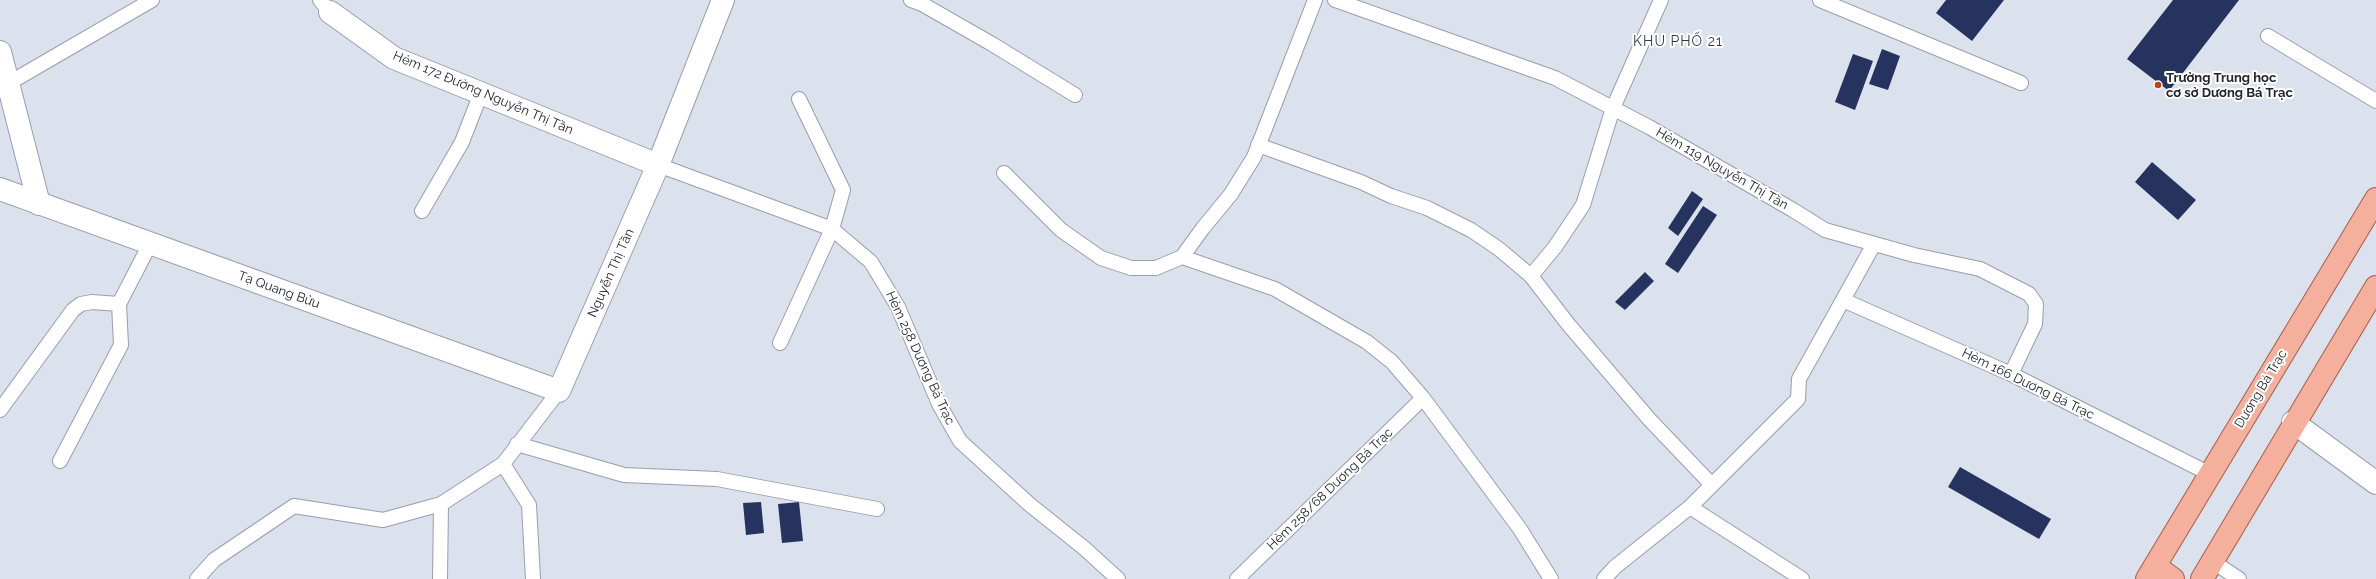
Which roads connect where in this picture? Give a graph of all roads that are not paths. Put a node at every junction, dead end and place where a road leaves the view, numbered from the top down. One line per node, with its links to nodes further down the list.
1 (152, 0): 12 (lane)
2 (723, 0): 19 (main road, Nguyễn Thị Tần)
3 (911, 0): 14 (lane)
4 (1315, 0): 18 (lane)
5 (1334, 0): 17 (lane, Hẻm 119 Nguyễn Thị Tần)
6 (1660, 0): 17 (lane)
7 (1820, 0): 11 (lane)
8 (325, 6): 13 (main road, Hẻm 172 Đường Nguyễn Thị Tần)
9 (2268, 36): 16 (lane)
10 (0, 52): 12 (main road)
11 (2020, 82)
12 (9, 83): 23 (main road)
13 (481, 93): 19 (main road, Hẻm 172 Đường Nguyễn Thị Tần); 24 (lane)
14 (1075, 95)
15 (799, 99): 25 (lane)
16 (2376, 100)
17 (1613, 108): 27 (lane, Hẻm 119 Nguyễn Thị Tần); 29 (lane)
18 (1258, 145): 28 (lane); 29 (lane)
19 (658, 165): 25 (lane); 35 (main road, Nguyễn Thị Tần)
20 (1004, 172): 28 (lane)
21 (0, 190): 23 (main road, Tạ Quang Bửu)
22 (2376, 199): 42 (main road, Dương Bá Trạc)
23 (39, 204): 26 (main road, Tạ Quang Bửu)
24 (422, 211)
25 (832, 229): 33 (lane); 53 (lane, Hẻm 258 Dương Bá Trạc)
26 (150, 244): 32 (lane); 35 (main road, Tạ Quang Bửu)
27 (1874, 244): 31 (lane); 34 (lane, Hẻm 119 Nguyễn Thị Tần)
28 (1182, 257): 36 (lane)
29 (1531, 276): 44 (lane)
30 (2376, 287): 38 (main road)
31 (1843, 300): 34 (lane, Hẻm 166 Dương Bá Trạc); 44 (lane)
32 (119, 304): 37 (lane); 40 (lane)
33 (780, 343)
34 (2011, 374): 42 (lane, Hẻm 166 Dương Bá Trạc)
35 (559, 391): 39 (lane, Nguyễn Thị Tần)
36 (1423, 398): 54 (lane, Hẻm 258/68 Dương Bá Trạc); 55 (lane)
37 (0, 410)
38 (2293, 422): 43 (main road); 48 (main road)
39 (517, 444): 41 (lane, Nguyễn Thị Tần); 47 (lane)
40 (60, 461)
41 (503, 464): 45 (lane, Nguyễn Thị Tần); 52 (lane)
42 (2210, 474): 49 (main road, Dương Bá Trạc)
43 (2376, 483)
44 (1712, 485): 46 (lane)
45 (441, 504): 50 (lane, Nguyễn Thị Tần); 51 (lane)
46 (1690, 507): 56 (lane); 57 (lane)
47 (877, 509)
48 (2207, 570): 59 (lane)
49 (2151, 572): 58 (main road)
50 (197, 579)
51 (440, 579)
52 (532, 579)
53 (1118, 579)
54 (1237, 579)
55 (1552, 579)
56 (1604, 579)
57 (1802, 579)
58 (2173, 579)
59 (2239, 579)

